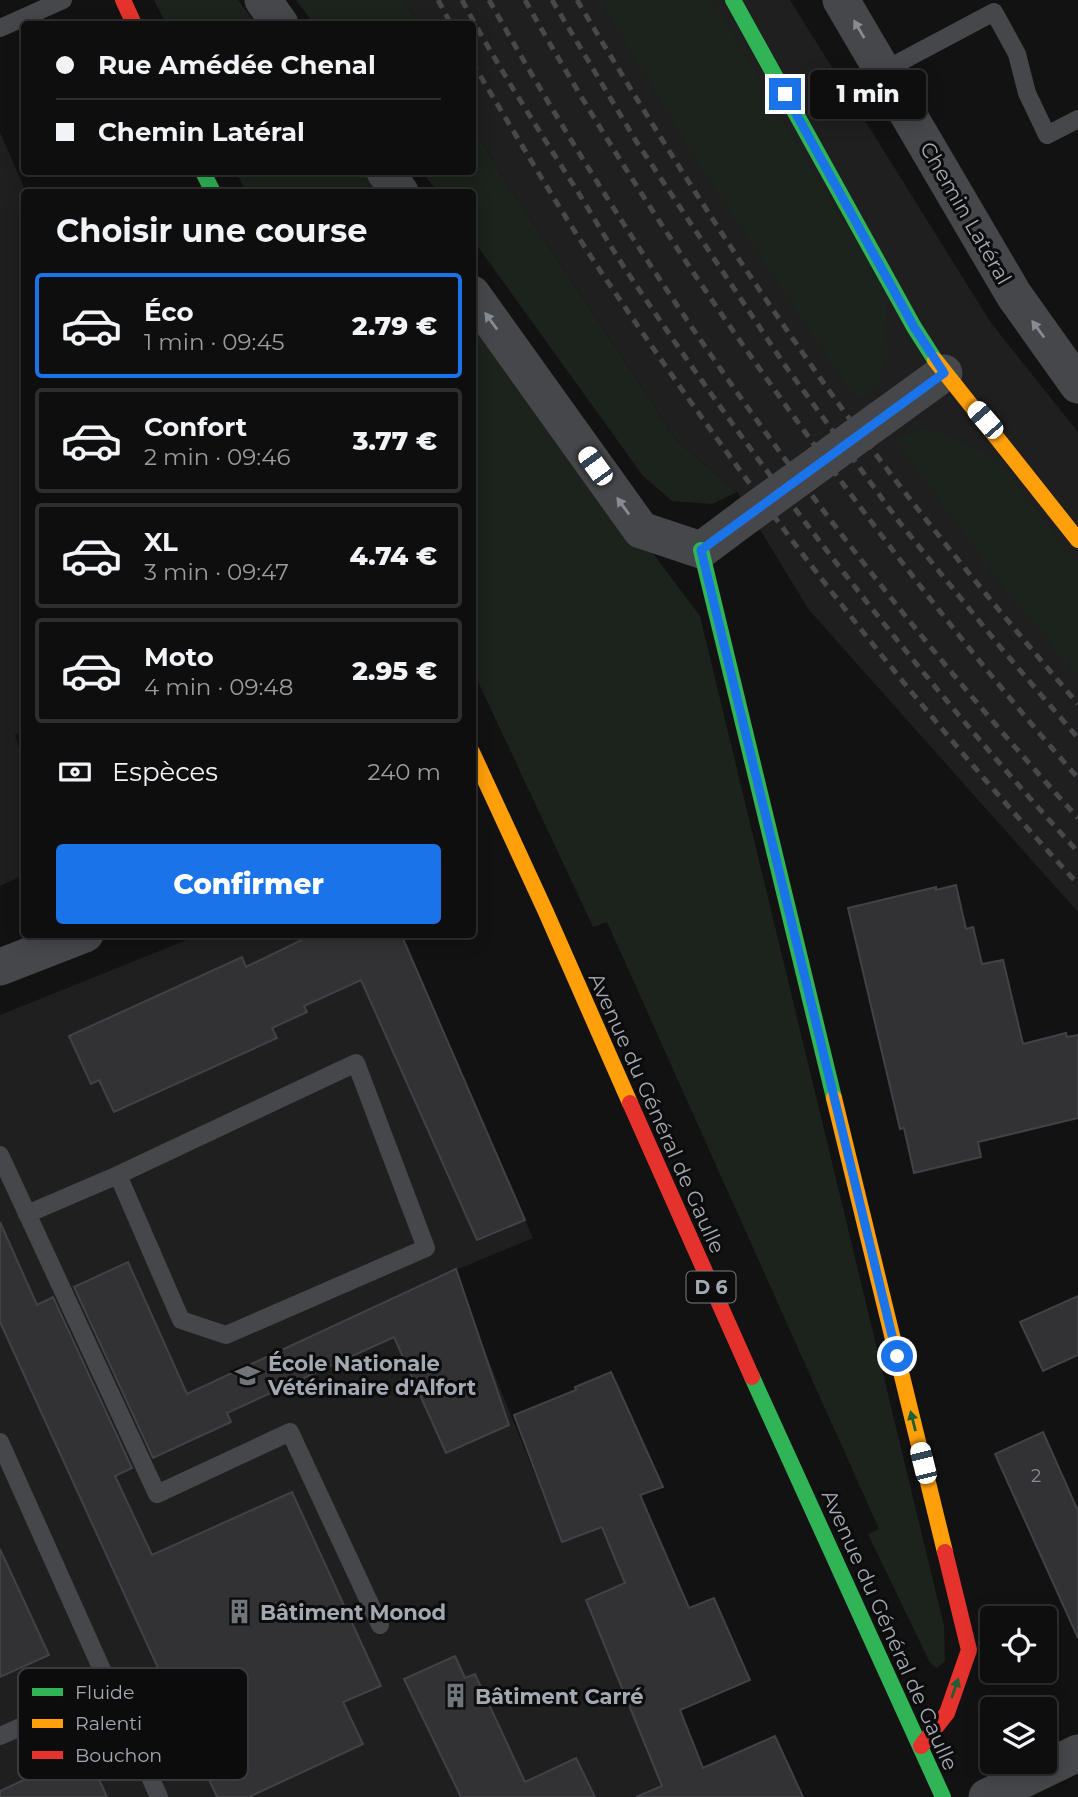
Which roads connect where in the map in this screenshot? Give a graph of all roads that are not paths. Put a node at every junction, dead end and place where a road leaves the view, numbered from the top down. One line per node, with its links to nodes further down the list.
1 (63, 0): 8 (lane)
2 (122, 0): 6 (street)
3 (263, 0): 7 (street)
4 (733, 0): 12 (street)
5 (841, 0): 9 (street, Chemin Latéral, one-way to 5)
6 (132, 21)
7 (278, 21)
8 (0, 28)
9 (883, 71): 10 (lane); 13 (street, Chemin Latéral, one-way to 9)
10 (1078, 119)
11 (476, 300): 15 (street, one-way to 11)
12 (944, 373): 14 (street); 15 (street, bridge)
13 (1078, 385)
14 (1078, 540)
15 (701, 550): 27 (street, one-way to 15)
16 (476, 769): 27 (street, Avenue du Général de Gaulle / D 6)
17 (75, 938): 18 (street)
18 (0, 967)
19 (0, 1155): 21 (lane)
20 (118, 1175): 20 (lane); 21 (lane)
21 (27, 1214): 23 (lane)
22 (0, 1442): 24 (lane)
23 (380, 1625)
24 (101, 1668)
25 (18, 1728): 26 (lane)
26 (0, 1736)
27 (921, 1746): 31 (street, Avenue du Général de Gaulle / D 6)
28 (1078, 1753): 32 (street)
29 (151, 1780): 30 (lane)
30 (159, 1797)
31 (943, 1797)
32 (987, 1797)

